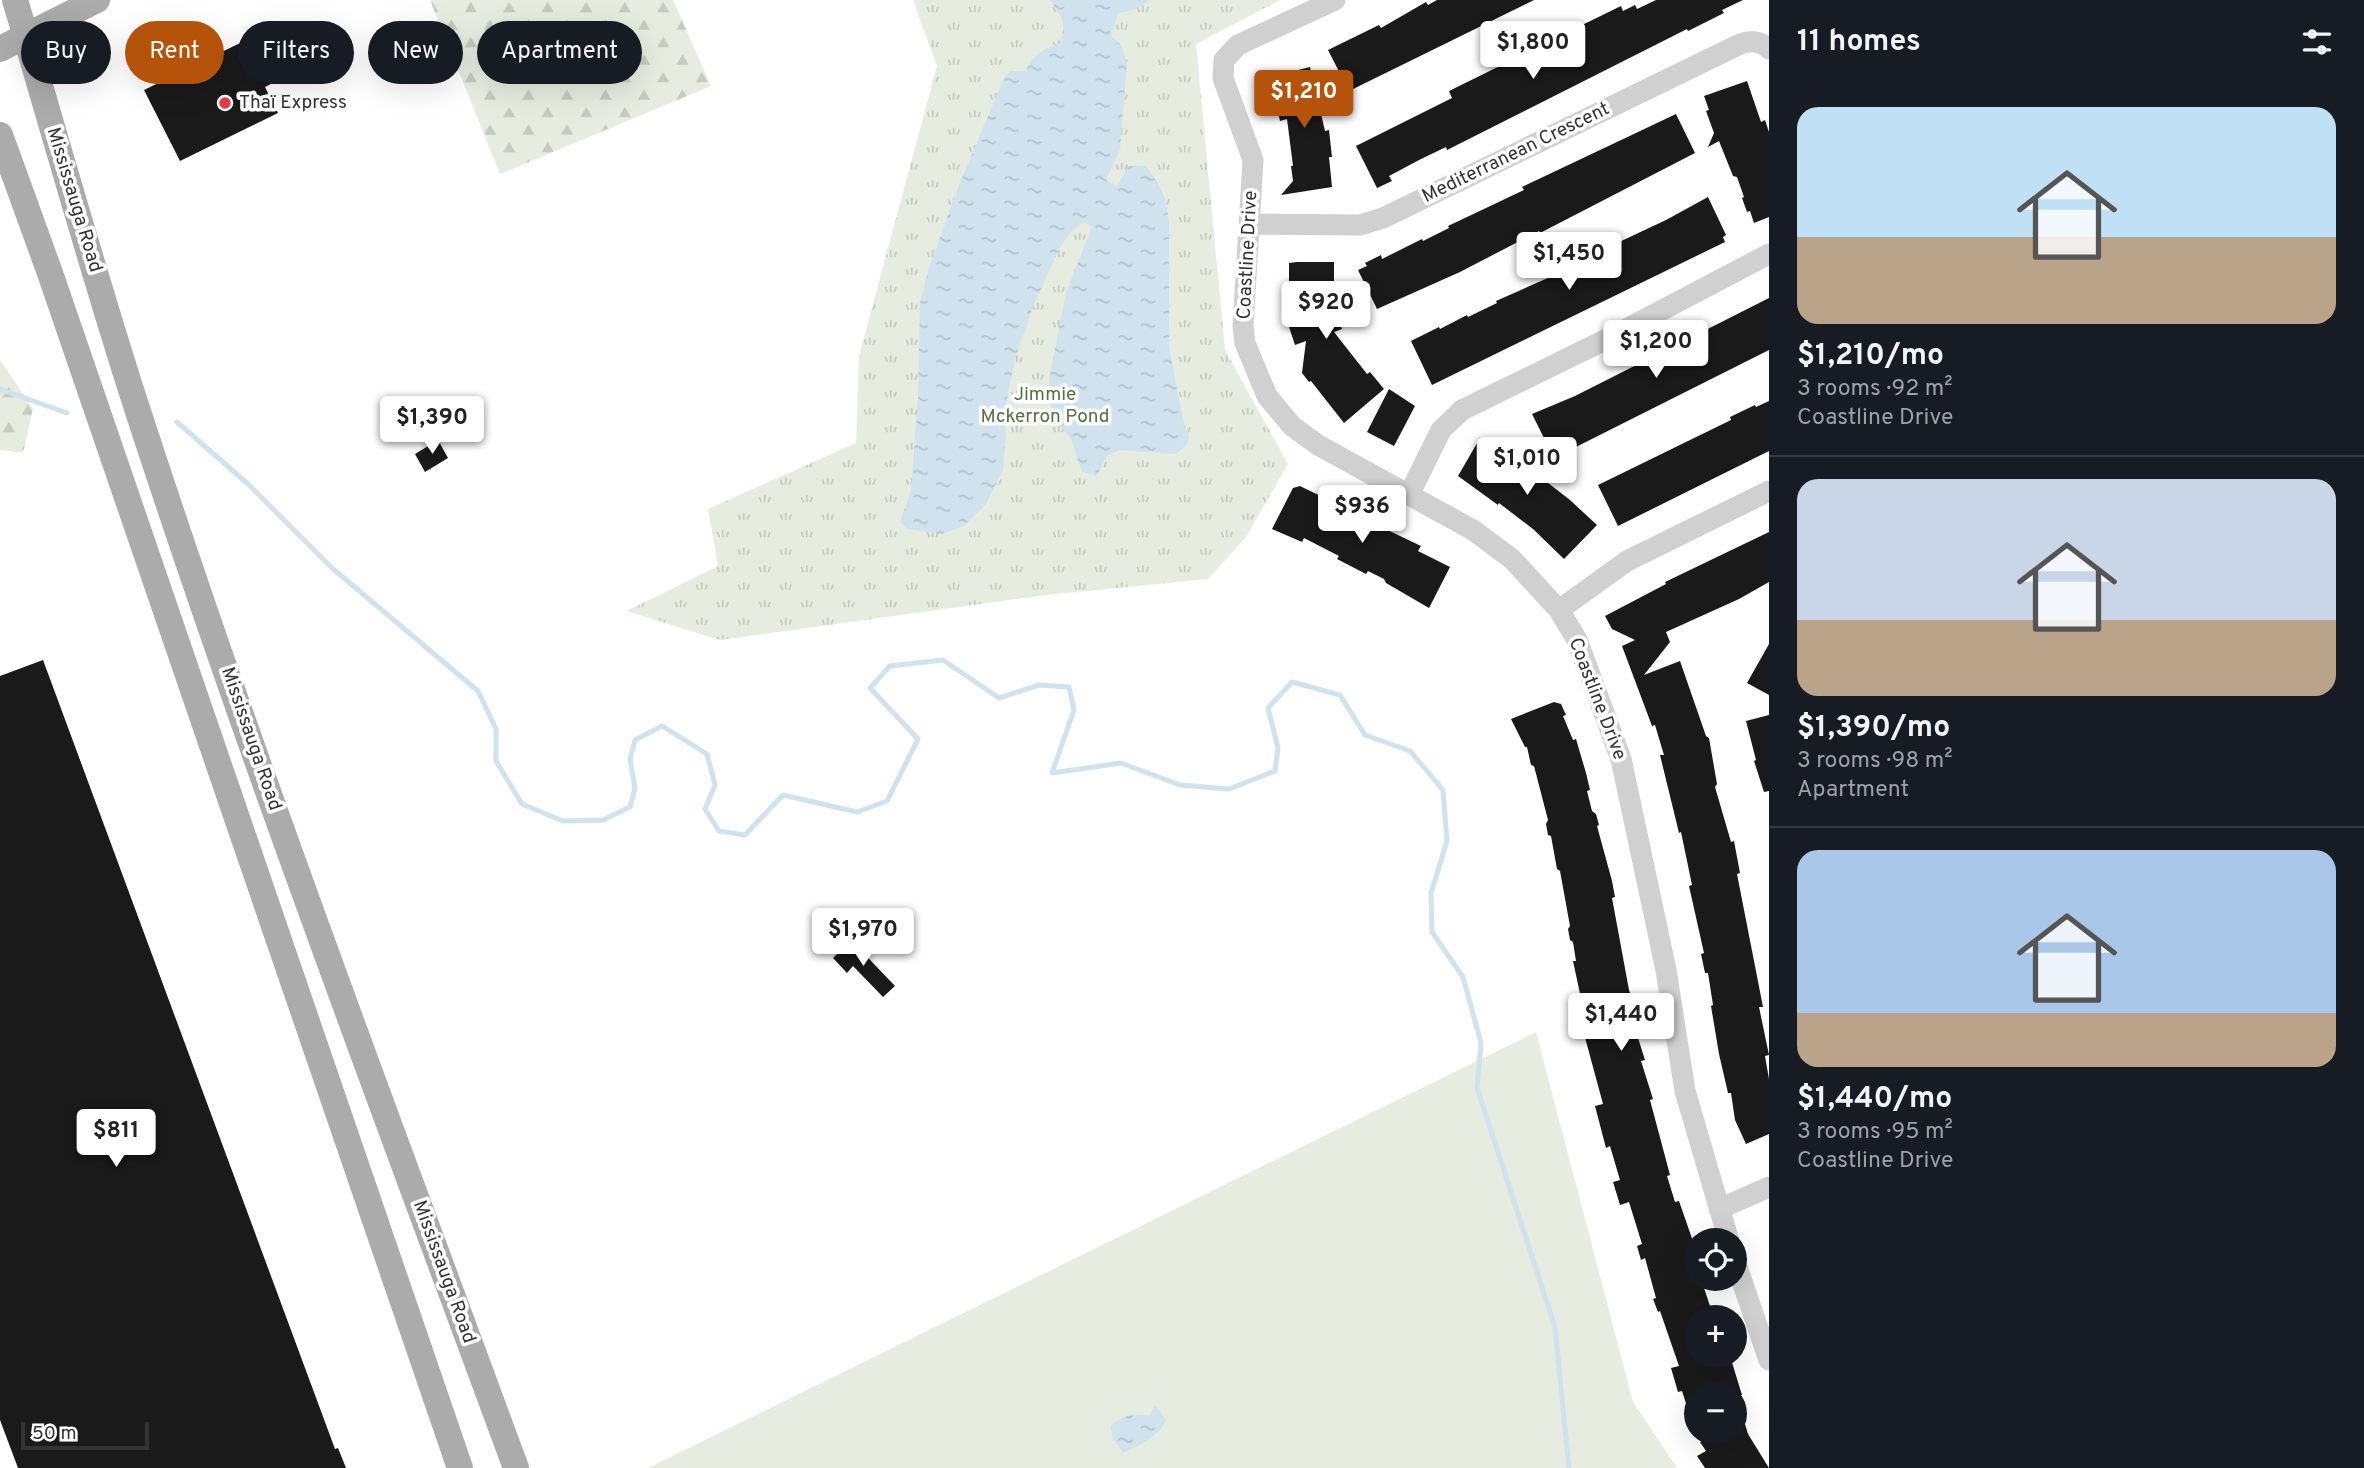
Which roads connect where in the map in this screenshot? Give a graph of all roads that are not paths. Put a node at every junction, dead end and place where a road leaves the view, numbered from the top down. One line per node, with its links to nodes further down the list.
1 (15, 0): 4 (main road, Mississauga Road)
2 (97, 0): 5 (main road)
3 (1335, 0): 11 (street, Coastline Drive)
4 (21, 21)
5 (56, 21)
6 (21, 38): 7 (main road)
7 (0, 49)
8 (1769, 49): 11 (street, Mediterranean Crescent)
9 (40, 84): 22 (main road, Mississauga Road)
10 (3, 148): 21 (main road, Mississauga Road)
11 (1251, 224): 14 (street, Coastline Drive)
12 (1769, 254): 14 (street)
13 (1769, 491): 15 (street)
14 (1409, 495): 15 (street, Coastline Drive)
15 (1559, 610): 17 (street, Coastline Drive)
16 (1769, 1187): 17 (street)
17 (1718, 1209): 18 (street, Coastline Drive)
18 (1725, 1228)
19 (1745, 1291): 20 (street)
20 (1769, 1360)
21 (460, 1468)
22 (516, 1468)

